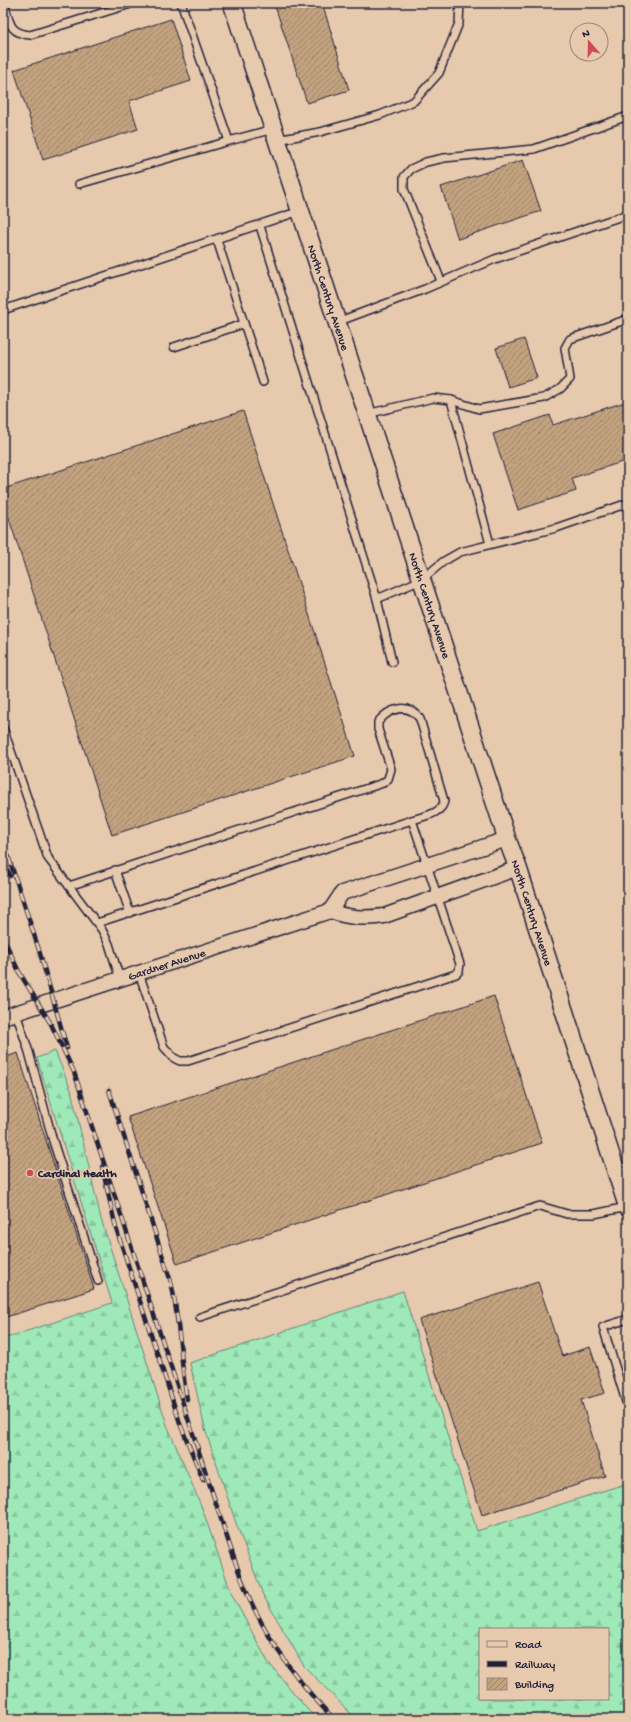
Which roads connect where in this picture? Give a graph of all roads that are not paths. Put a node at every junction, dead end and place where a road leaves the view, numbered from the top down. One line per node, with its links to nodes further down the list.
1 (4, 3): 2 (lane)
2 (134, 3)
3 (181, 3): 8 (lane)
4 (232, 3): 7 (street, North Century Avenue)
5 (460, 3): 7 (lane)
6 (628, 116): 14 (lane)
7 (275, 135): 8 (lane); 10 (street, North Century Avenue)
8 (229, 141): 9 (lane)
9 (79, 184)
10 (300, 211): 12 (lane); 17 (street, North Century Avenue)
11 (628, 214): 14 (lane)
12 (260, 226): 13 (lane); 26 (lane)
13 (217, 240): 15 (lane); 18 (lane)
14 (441, 282): 17 (lane)
15 (3, 310)
16 (628, 319): 21 (lane)
17 (337, 322): 22 (street, North Century Avenue)
18 (243, 324): 19 (lane); 20 (lane)
19 (174, 346)
20 (263, 382)
21 (451, 400): 22 (lane); 24 (lane)
22 (367, 414): 25 (street, North Century Avenue)
23 (628, 503): 24 (lane)
24 (490, 544): 25 (lane)
25 (421, 580): 26 (lane); 30 (street, North Century Avenue)
26 (377, 599): 27 (lane)
27 (392, 662)
28 (3, 728): 34 (lane)
29 (412, 820): 31 (lane); 33 (lane); 37 (lane)
30 (507, 839): 31 (street); 32 (street, North Century Avenue)
31 (427, 865): 35 (lane); 36 (street)
32 (518, 868): 35 (street); 42 (street, North Century Avenue)
33 (116, 870): 34 (lane); 37 (lane)
34 (69, 886): 38 (lane)
35 (438, 897): 36 (street); 39 (lane)
36 (330, 911): 39 (street, Gardner Avenue)
37 (130, 913): 38 (lane)
38 (97, 924): 40 (lane)
39 (139, 973): 40 (street, Gardner Avenue)
40 (120, 979): 41 (street, Gardner Avenue)
41 (9, 1015): 43 (lane)
42 (628, 1208): 44 (lane)
43 (98, 1280)
44 (200, 1317)
45 (628, 1319): 46 (lane)
46 (628, 1408)

